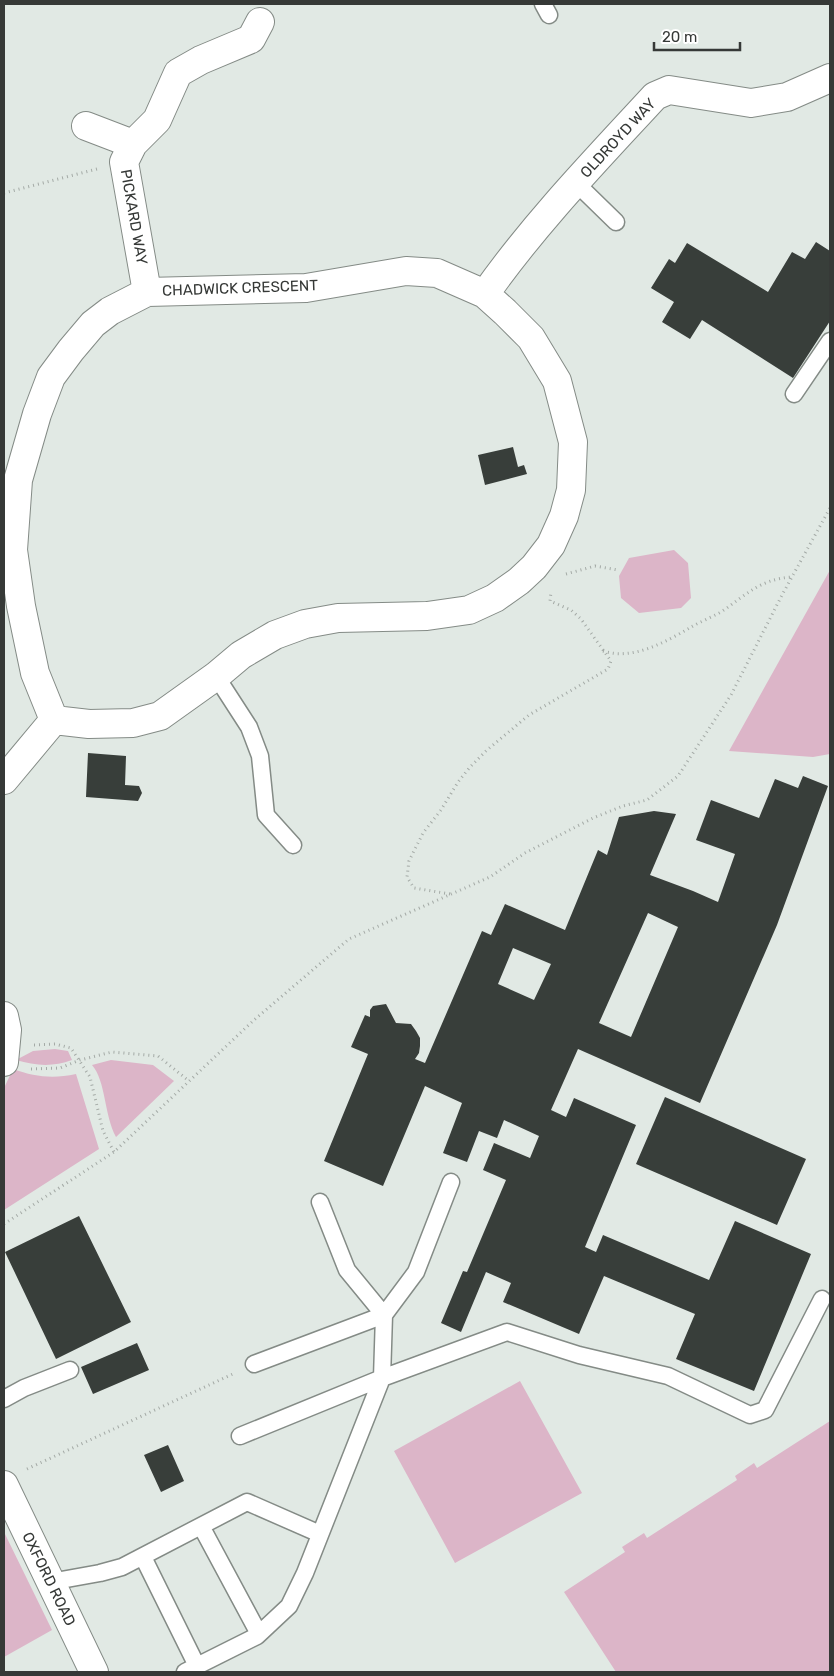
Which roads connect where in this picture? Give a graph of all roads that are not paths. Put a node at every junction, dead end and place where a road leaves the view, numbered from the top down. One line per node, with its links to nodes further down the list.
1 (260, 22): 4 (street)
2 (830, 80): 5 (street, OLDROYD WAY)
3 (86, 126): 4 (street)
4 (129, 153): 7 (street, PICKARD WAY)
5 (576, 183): 6 (lane); 8 (street, OLDROYD WAY)
6 (616, 222)
7 (148, 292): 8 (street, CHADWICK CRESCENT); 12 (street, CHADWICK CRESCENT)
8 (485, 294): 11 (street, CHADWICK CRESCENT)
9 (830, 341): 10 (lane)
10 (794, 394)
11 (216, 676): 12 (street, CHADWICK CRESCENT); 14 (lane)
12 (54, 720): 13 (street)
13 (4, 780)
14 (293, 845)
15 (4, 1016): 16 (street)
16 (4, 1061)
17 (451, 1182): 20 (lane)
18 (320, 1202): 20 (lane)
19 (822, 1299): 23 (lane)
20 (384, 1315): 21 (lane); 23 (lane)
21 (254, 1364)
22 (70, 1370): 24 (lane)
23 (382, 1378): 25 (lane); 28 (lane)
24 (4, 1399)
25 (240, 1436)
26 (13, 1478): 30 (street, OXFORD ROAD)
27 (201, 1526): 28 (lane); 29 (lane); 31 (lane)
28 (320, 1534): 31 (lane)
29 (143, 1557): 30 (lane); 32 (lane)
30 (50, 1582): 33 (street, OXFORD ROAD)
31 (259, 1634): 32 (lane)
32 (191, 1669)
33 (94, 1672)

